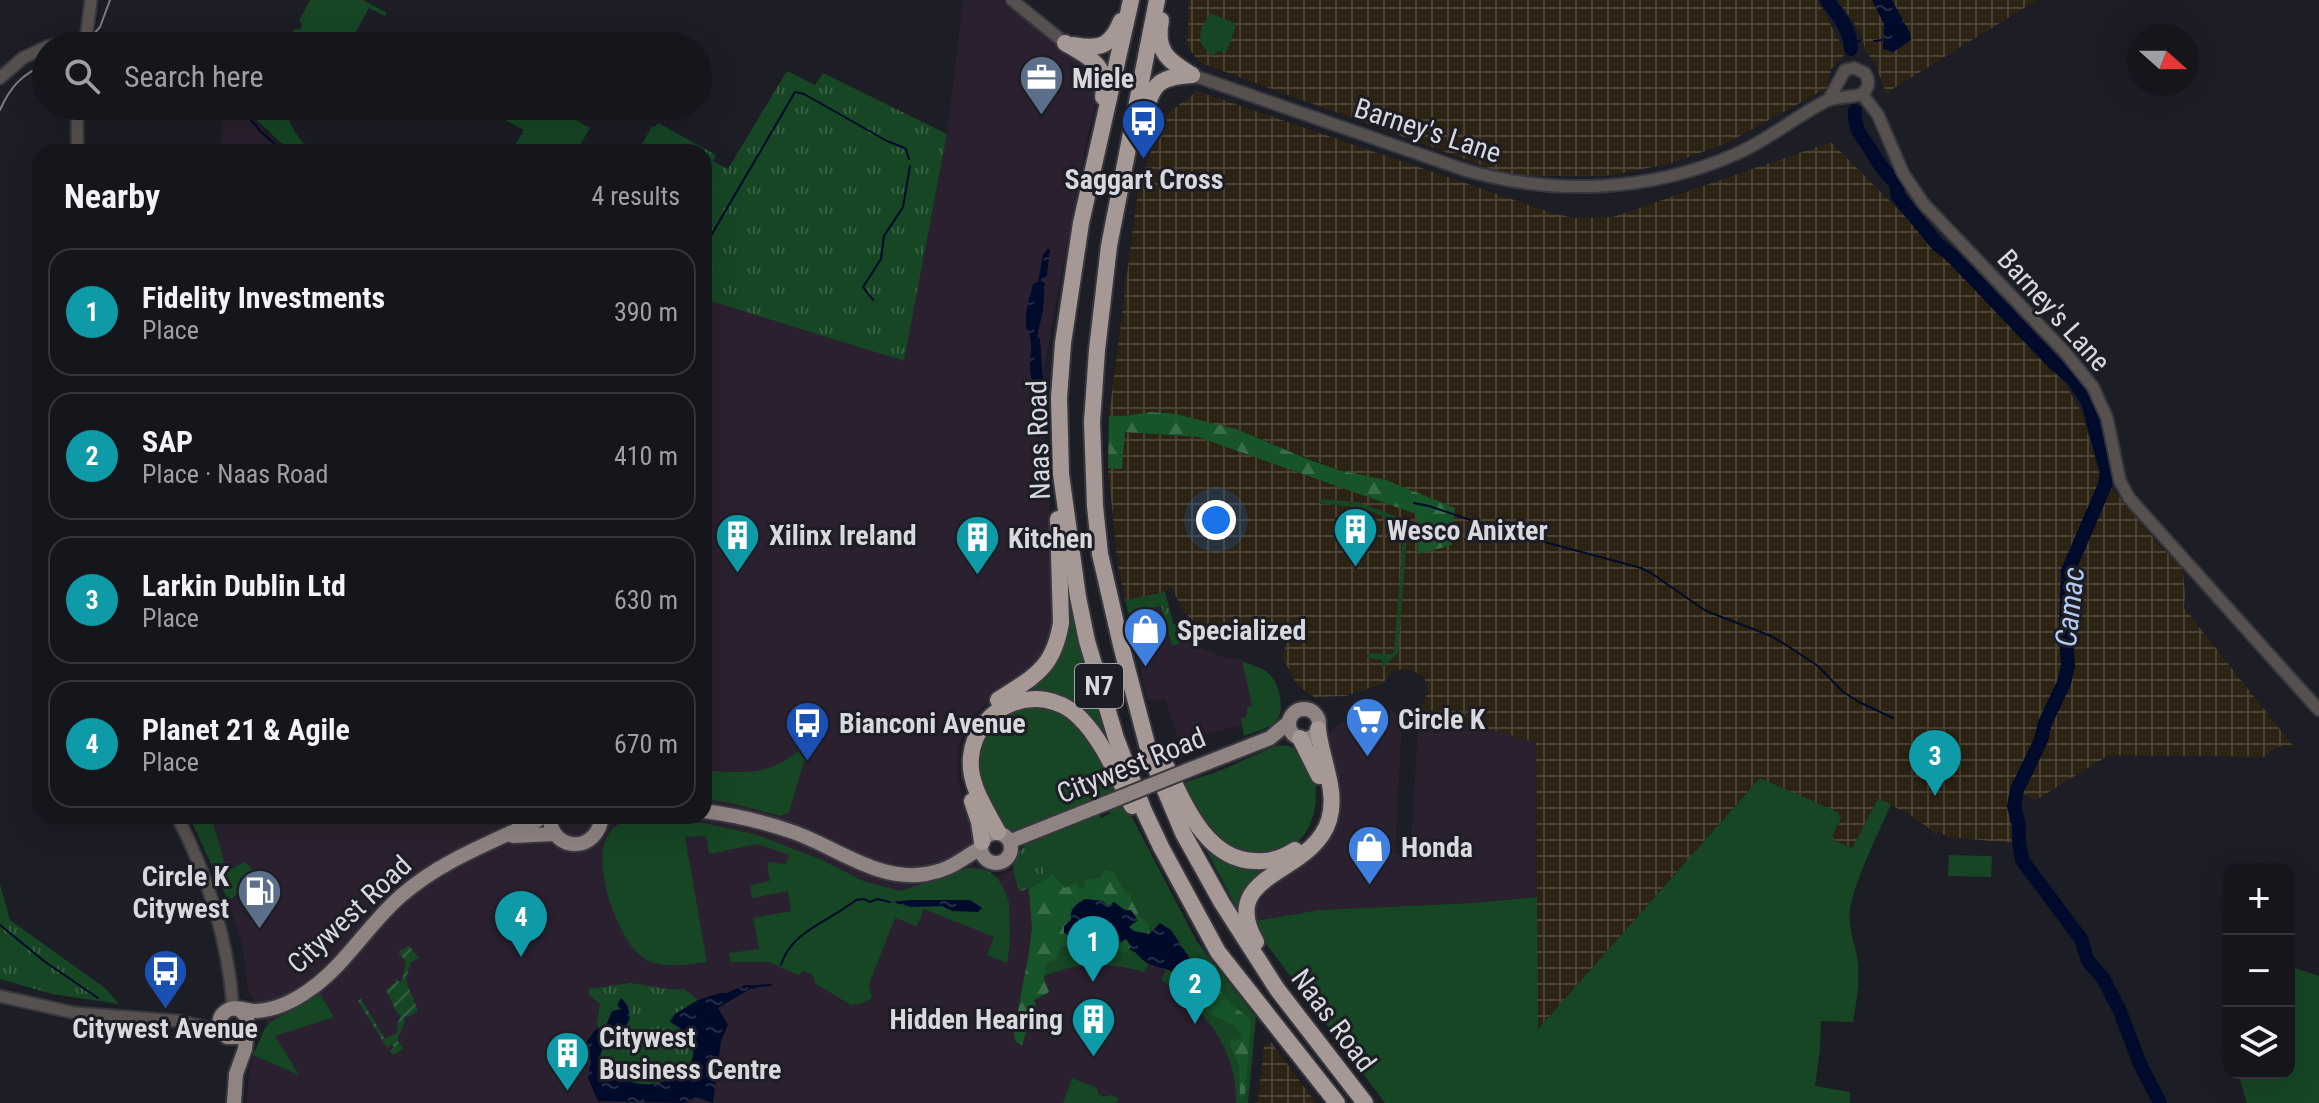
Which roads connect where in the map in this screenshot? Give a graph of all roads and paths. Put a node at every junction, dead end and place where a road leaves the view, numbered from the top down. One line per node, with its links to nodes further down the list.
1 (91, 0): 6 (street)
2 (1012, 0): 7 (street)
3 (1129, 0): 7 (highway, N7); 17 (highway, Naas Road / N7)
4 (1157, 0): 18 (highway, Naas Road / N7)
5 (1165, 0): 9 (highway)
6 (87, 32)
7 (1065, 43): 17 (highway, N7)
8 (32, 54): 10 (street)
9 (1192, 75): 13 (street, Barney's Lane); 18 (highway, N7)
10 (0, 78)
11 (1840, 82): 12 (street); 12 (street); 13 (street, Barney's Lane)
12 (1856, 95): 13 (street, Barney's Lane); 21 (street, Barney's Lane)
13 (1829, 99)
14 (77, 120): 15 (street); 16 (street)
15 (71, 144)
16 (78, 144)
17 (1094, 162): 19 (highway, Naas Road / N7)
18 (1109, 246): 20 (highway, Naas Road / N7)
19 (1059, 398): 34 (highway, N7); 35 (highway, Naas Road / N7)
20 (1121, 645): 24 (highway, N7); 41 (highway, Naas Road / N7)
21 (2319, 710)
22 (1289, 722): 23 (main road); 24 (main road); 25 (main road, Citywest Road)
23 (1318, 729): 24 (main road); 41 (highway, N7)
24 (1298, 737): 25 (main road, Citywest Road)
25 (1270, 738): 33 (main road, Citywest Road, bridge)
26 (712, 812): 34 (main road)
27 (181, 824): 38 (street)
28 (530, 824): 32 (main road, Citywest Road)
29 (550, 824): 31 (main road)
30 (600, 824): 31 (main road, Citywest Road)
31 (554, 834): 32 (main road, Citywest Road)
32 (504, 836): 37 (main road, Citywest Road)
33 (1004, 837): 34 (main road); 34 (main road); 35 (highway, N7)
34 (983, 850)
35 (1218, 952): 43 (highway, Naas Road / N7)
36 (0, 996): 38 (street, Citywest Road)
37 (272, 1009): 38 (main road, Citywest Road); 39 (main road, Citywest Road)
38 (228, 1021): 39 (main road); 39 (main road); 40 (main road)
39 (248, 1029): 40 (main road)
40 (236, 1074): 42 (main road)
41 (1362, 1100)
42 (234, 1103)
43 (1337, 1103)

